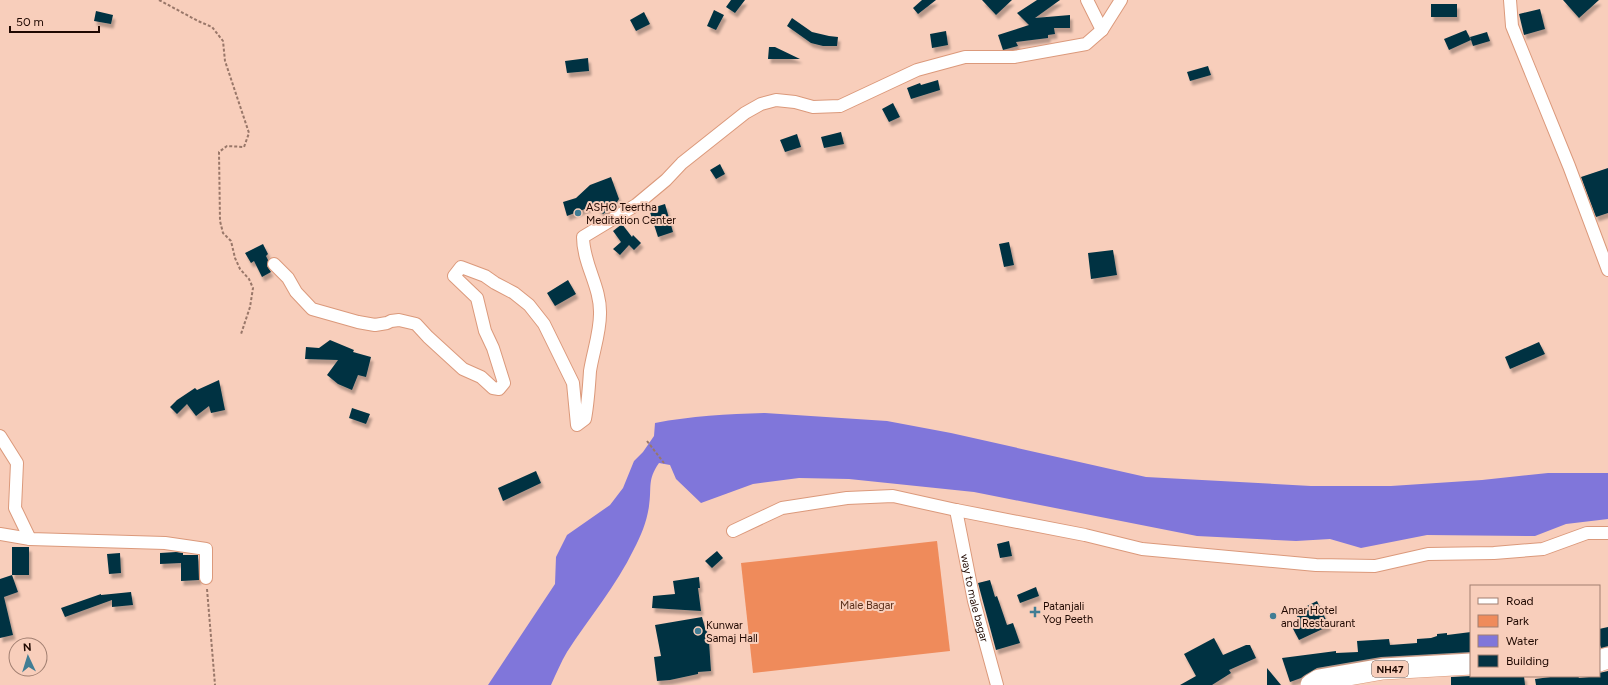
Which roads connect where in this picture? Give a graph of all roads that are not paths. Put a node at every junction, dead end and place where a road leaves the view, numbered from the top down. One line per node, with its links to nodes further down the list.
1 (1087, 0): 4 (street)
2 (1121, 0): 4 (street)
3 (1510, 0): 6 (street)
4 (1102, 30): 5 (street)
5 (274, 264)
6 (1608, 270)
7 (0, 436): 12 (street)
8 (956, 510): 9 (street); 10 (street); 15 (street, way to male bagar)
9 (733, 531)
10 (1608, 533)
11 (0, 534): 12 (street)
12 (30, 539): 13 (street)
13 (206, 578)
14 (1470, 664): 16 (highway, NH47)
15 (997, 685)
16 (1311, 685)

